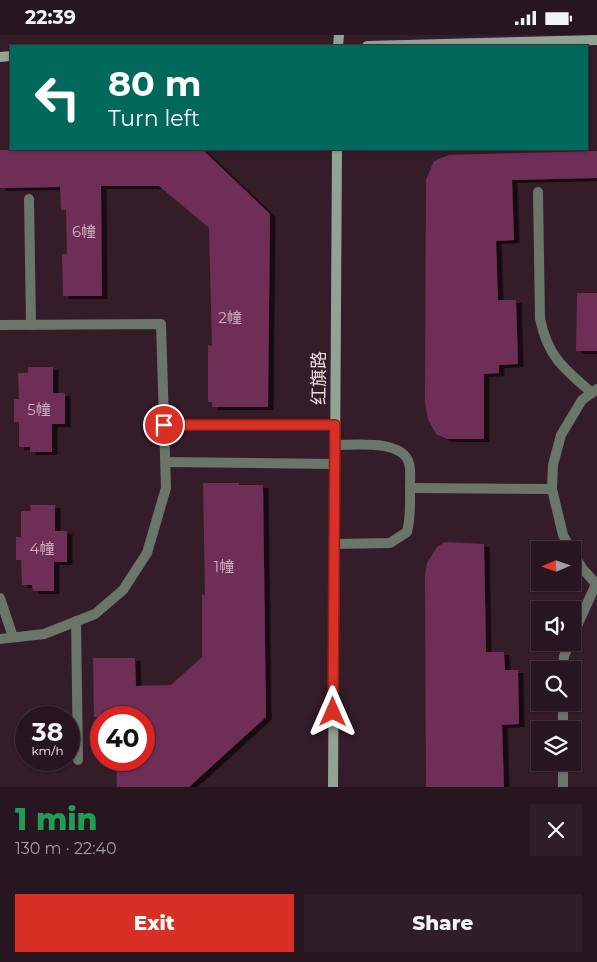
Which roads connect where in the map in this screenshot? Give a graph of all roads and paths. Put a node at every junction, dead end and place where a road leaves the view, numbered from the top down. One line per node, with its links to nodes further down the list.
1 (597, 39): 2 (street)
2 (400, 45)
3 (337, 150): 10 (street, 红旗路)
4 (538, 192): 8 (lane)
5 (29, 199): 7 (lane)
6 (0, 325): 7 (lane)
7 (31, 325): 9 (lane)
8 (595, 391): 15 (lane)
9 (164, 425): 10 (lane); 12 (lane)
10 (335, 425): 11 (street, 红旗路)
11 (335, 445): 13 (street, 红旗路); 14 (lane)
12 (166, 462): 13 (lane); 22 (lane)
13 (335, 464): 17 (street, 红旗路)
14 (410, 488): 15 (lane); 17 (lane)
15 (552, 489): 16 (lane)
16 (566, 541)
17 (334, 544): 27 (street, 红旗路)
18 (581, 566): 19 (lane)
19 (597, 584): 21 (lane)
20 (0, 598): 23 (lane)
21 (581, 618)
22 (76, 621): 23 (lane); 25 (lane)
23 (13, 637): 24 (lane)
24 (0, 639)
25 (77, 706)
26 (563, 771): 28 (lane)
27 (332, 787)
28 (563, 787)

